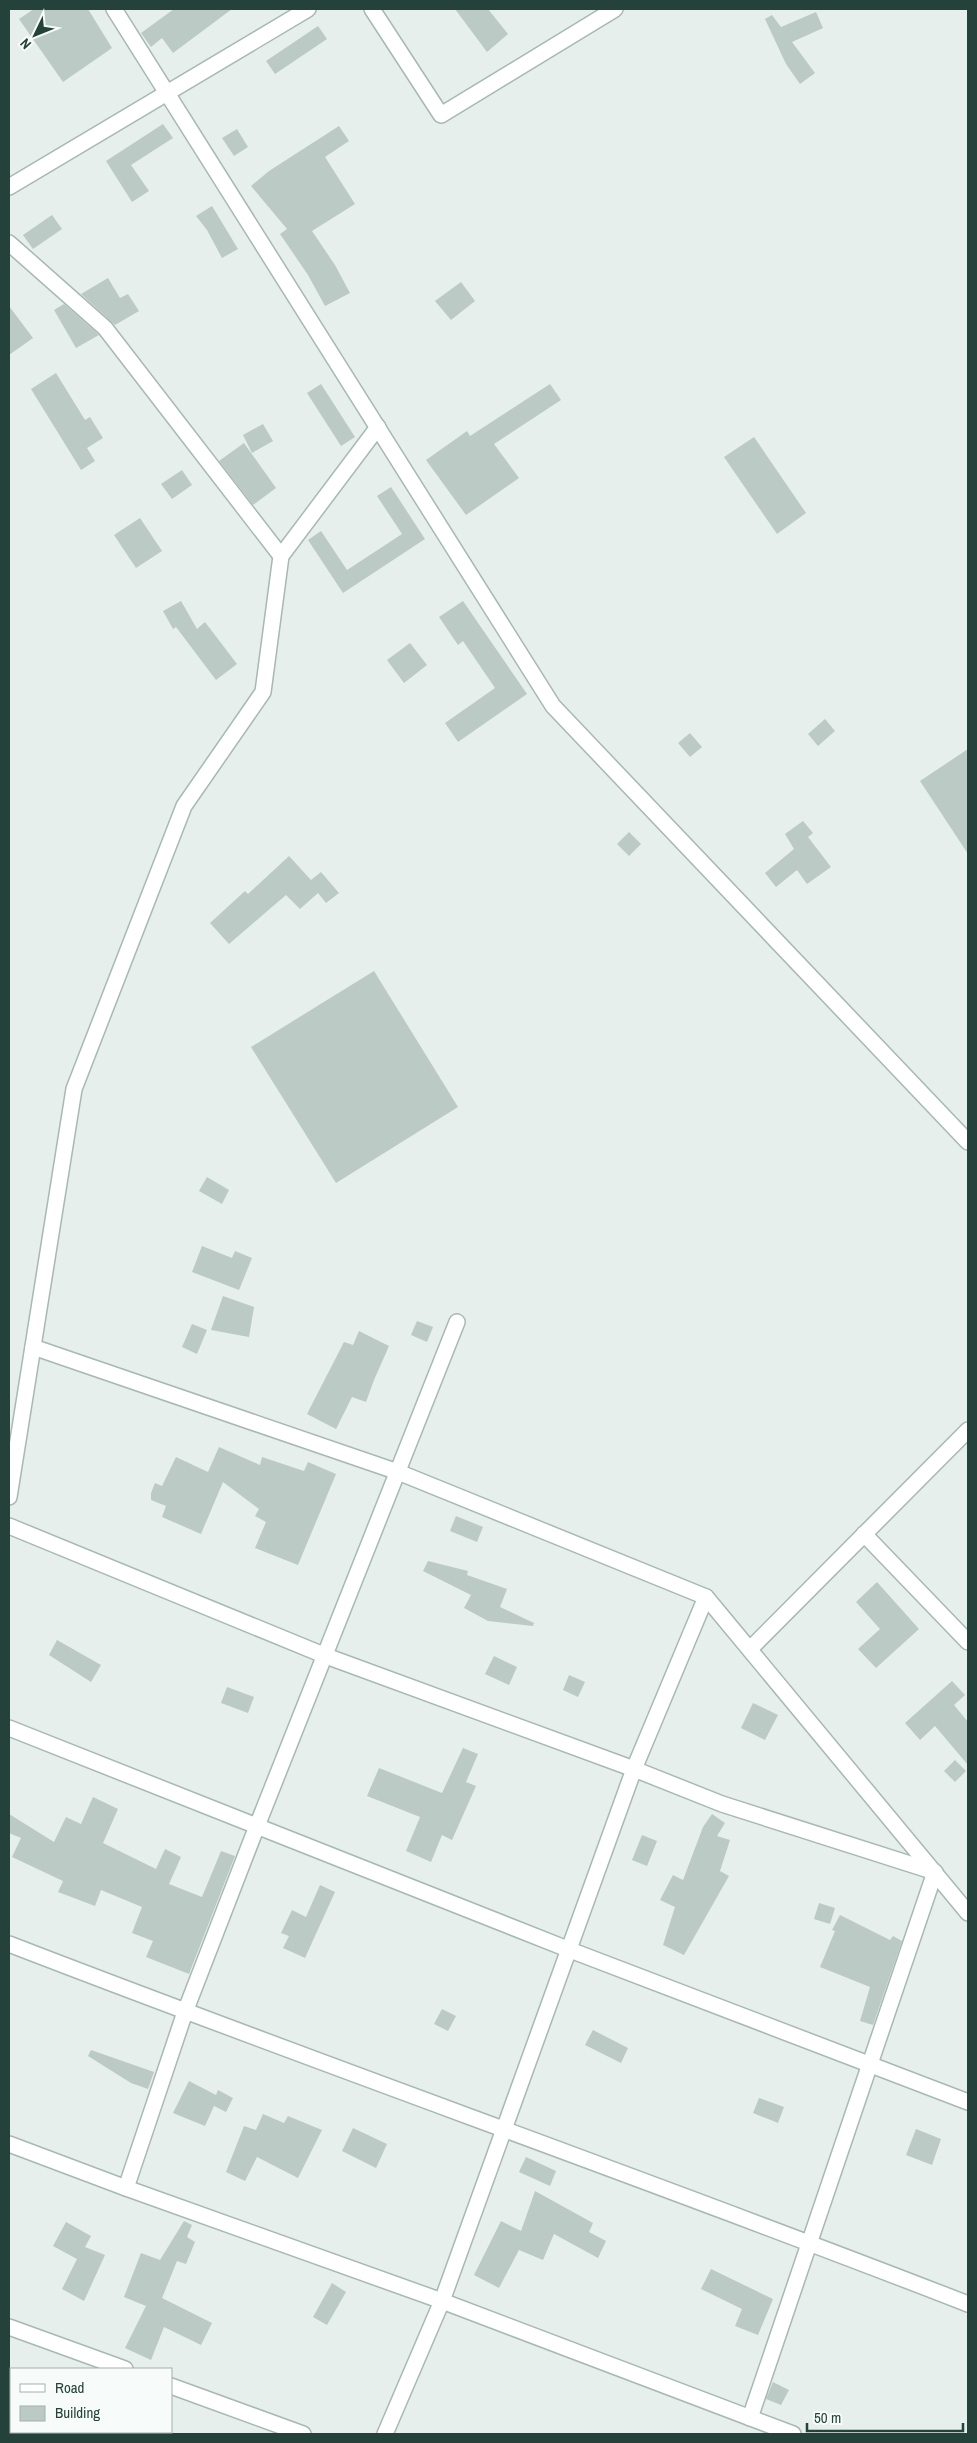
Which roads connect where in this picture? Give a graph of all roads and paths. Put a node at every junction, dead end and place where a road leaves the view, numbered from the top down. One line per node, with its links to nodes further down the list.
1 (114, 9): 5 (street)
2 (308, 9): 5 (street)
3 (372, 9): 4 (street)
4 (615, 9)
5 (167, 93): 6 (street); 8 (street)
6 (9, 186)
7 (9, 243): 9 (street)
8 (378, 427): 9 (street); 10 (street)
9 (281, 556): 12 (street)
10 (968, 1142)
11 (457, 1322): 14 (street)
12 (33, 1347): 14 (street); 15 (street)
13 (968, 1430): 17 (street)
14 (398, 1472): 18 (street); 21 (street)
15 (9, 1497)
16 (9, 1526): 21 (street)
17 (864, 1534): 19 (street); 20 (street)
18 (706, 1597): 20 (street); 23 (street)
19 (968, 1642)
20 (750, 1649): 25 (street)
21 (326, 1656): 23 (street); 24 (street)
22 (9, 1728): 24 (street)
23 (634, 1769): 25 (street); 28 (street)
24 (257, 1826): 28 (street); 29 (street)
25 (936, 1872): 26 (street); 30 (street)
26 (968, 1913)
27 (9, 1944): 29 (street)
28 (570, 1950): 30 (street); 32 (street)
29 (185, 2012): 32 (street); 34 (street)
30 (870, 2065): 31 (street); 35 (street)
31 (968, 2102)
32 (505, 2129): 35 (street); 36 (street)
33 (9, 2144): 34 (street)
34 (126, 2188): 36 (street)
35 (810, 2242): 37 (street); 41 (street)
36 (442, 2301): 41 (street); 43 (street)
37 (968, 2304)
38 (9, 2327): 39 (street)
39 (122, 2368)
40 (172, 2386): 42 (street)
41 (750, 2418): 44 (street)
42 (303, 2434)
43 (385, 2434)
44 (793, 2434)

